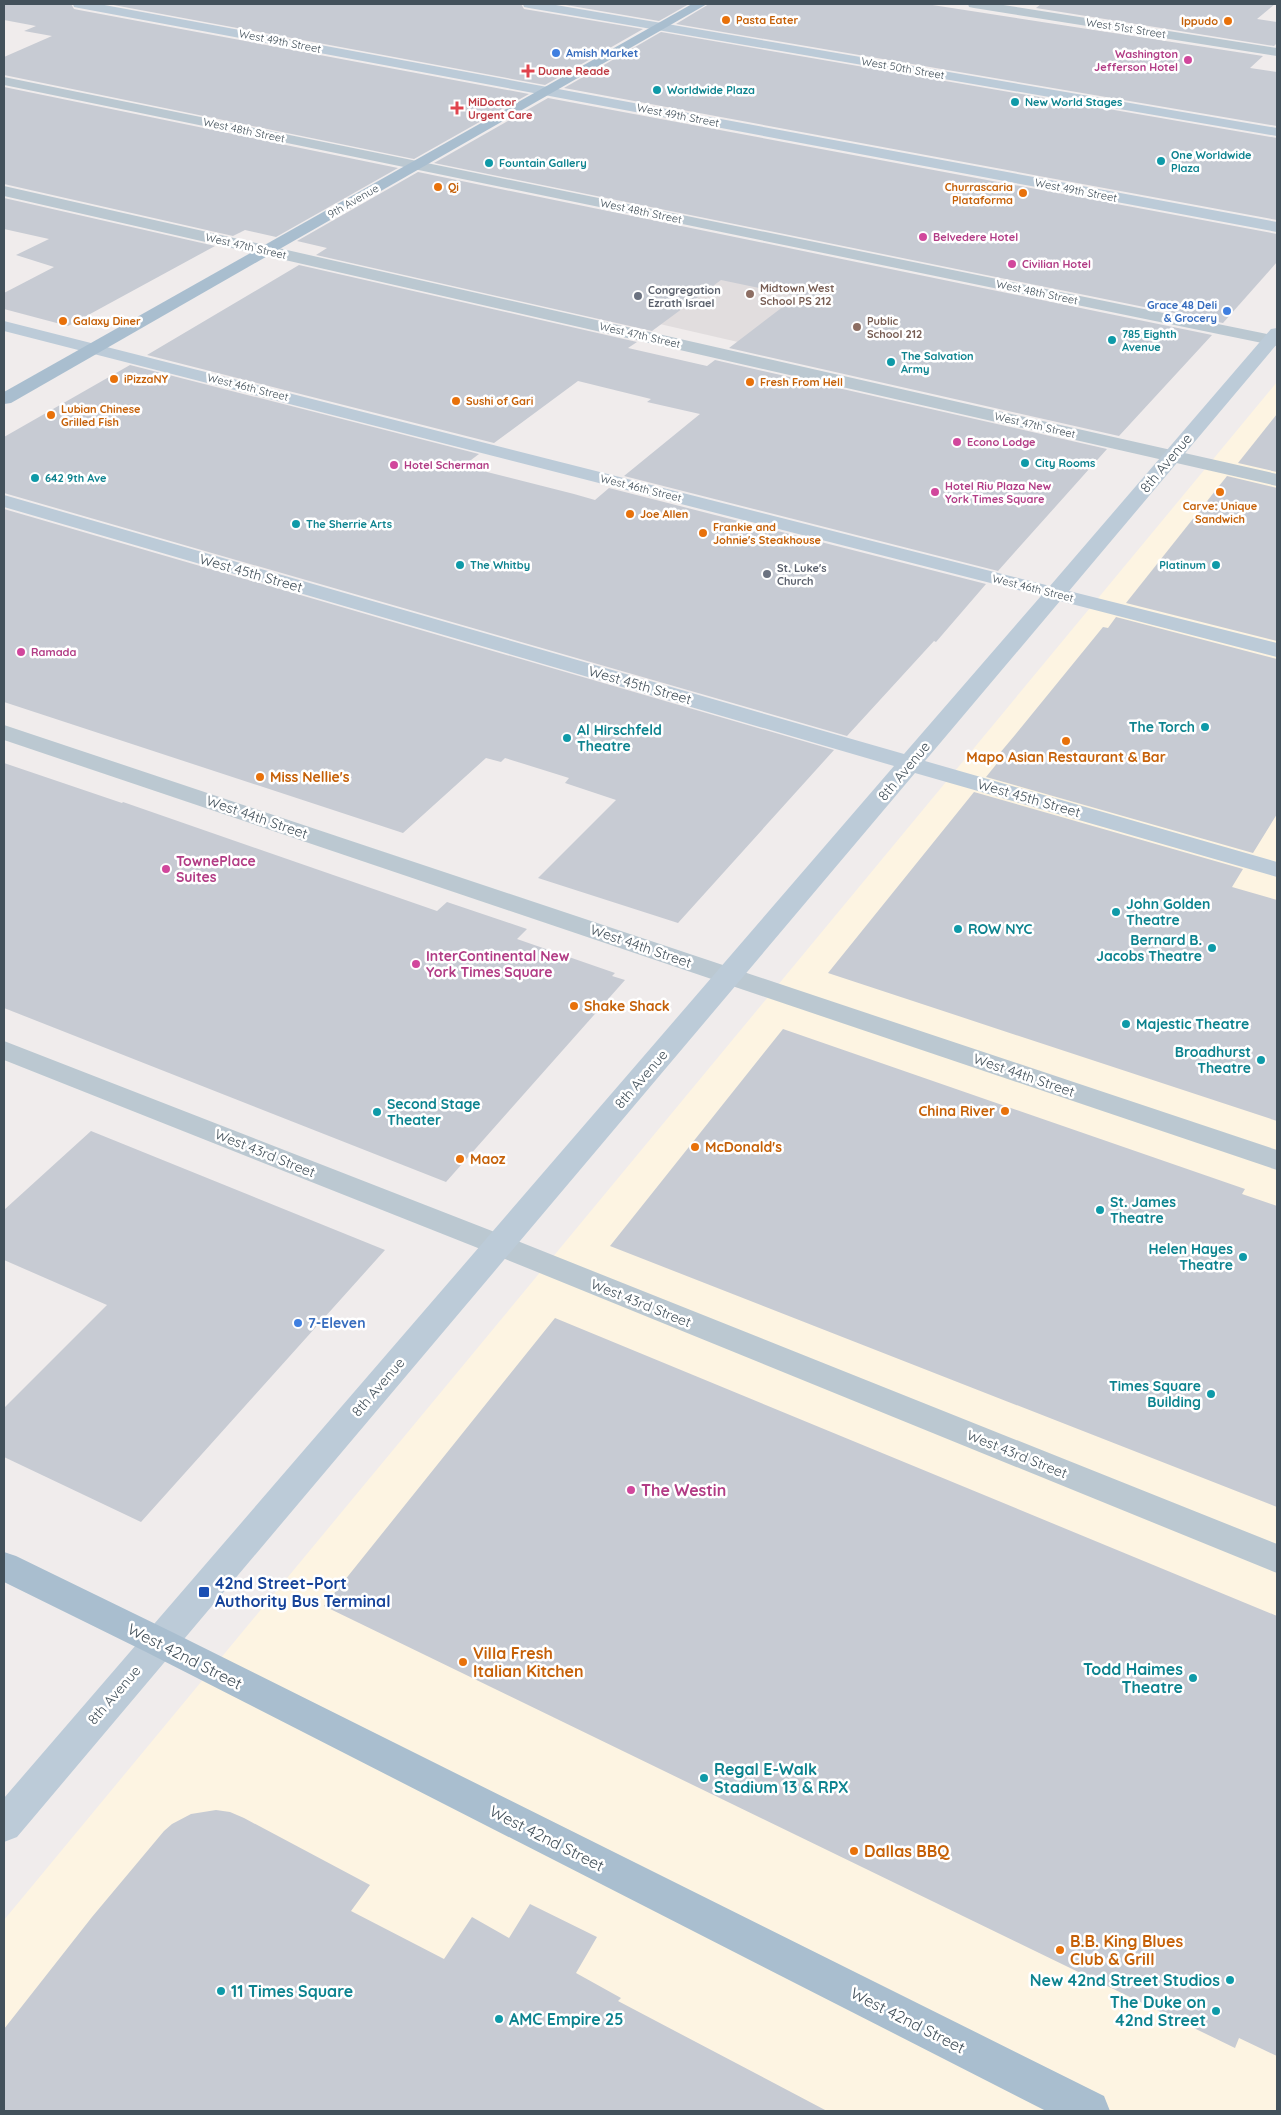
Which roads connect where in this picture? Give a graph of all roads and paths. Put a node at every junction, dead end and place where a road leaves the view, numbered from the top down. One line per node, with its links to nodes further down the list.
1 (79, 4): 8 (main road, West 49th Street)
2 (529, 4): 5 (main road, West 50th Street)
3 (701, 4): 5 (main road, 9th Avenue)
4 (974, 4): 6 (street, West 51st Street)
5 (661, 26): 8 (main road, 9th Avenue); 9 (main road, West 50th Street)
6 (1277, 52)
7 (4, 81): 10 (street, West 48th Street)
8 (547, 91): 10 (main road, 9th Avenue); 12 (main road, West 49th Street)
9 (1277, 132)
10 (417, 165): 13 (main road, 9th Avenue); 15 (street, West 48th Street)
11 (4, 190): 13 (street, West 47th Street)
12 (1277, 227)
13 (266, 250): 16 (main road, 9th Avenue); 18 (street, West 47th Street)
14 (4, 326): 16 (main road, West 46th Street)
15 (1275, 338): 18 (main road, 8th Avenue)
16 (93, 348): 17 (main road, 9th Avenue); 21 (main road, West 46th Street)
17 (4, 399)
18 (1172, 456): 19 (street, West 47th Street); 21 (main road, 8th Avenue)
19 (1277, 480)
20 (4, 501): 24 (main road, West 45th Street)
21 (1055, 594): 22 (main road, West 46th Street); 24 (main road, 8th Avenue)
22 (1277, 650)
23 (4, 732): 26 (street, West 44th Street)
24 (910, 763): 25 (main road, West 45th Street); 26 (main road, 8th Avenue)
25 (1277, 870)
26 (729, 976): 28 (street, West 44th Street); 29 (main road, 8th Avenue)
27 (4, 1050): 29 (street, West 43rd Street)
28 (1277, 1160)
29 (499, 1245): 30 (street, West 43rd Street); 32 (main road, 8th Avenue)
30 (1277, 1559)
31 (4, 1566): 32 (main road, West 42nd Street)
32 (160, 1642): 33 (main road, 8th Avenue); 34 (main road, West 42nd Street)
33 (4, 1825)
34 (1089, 2111)

